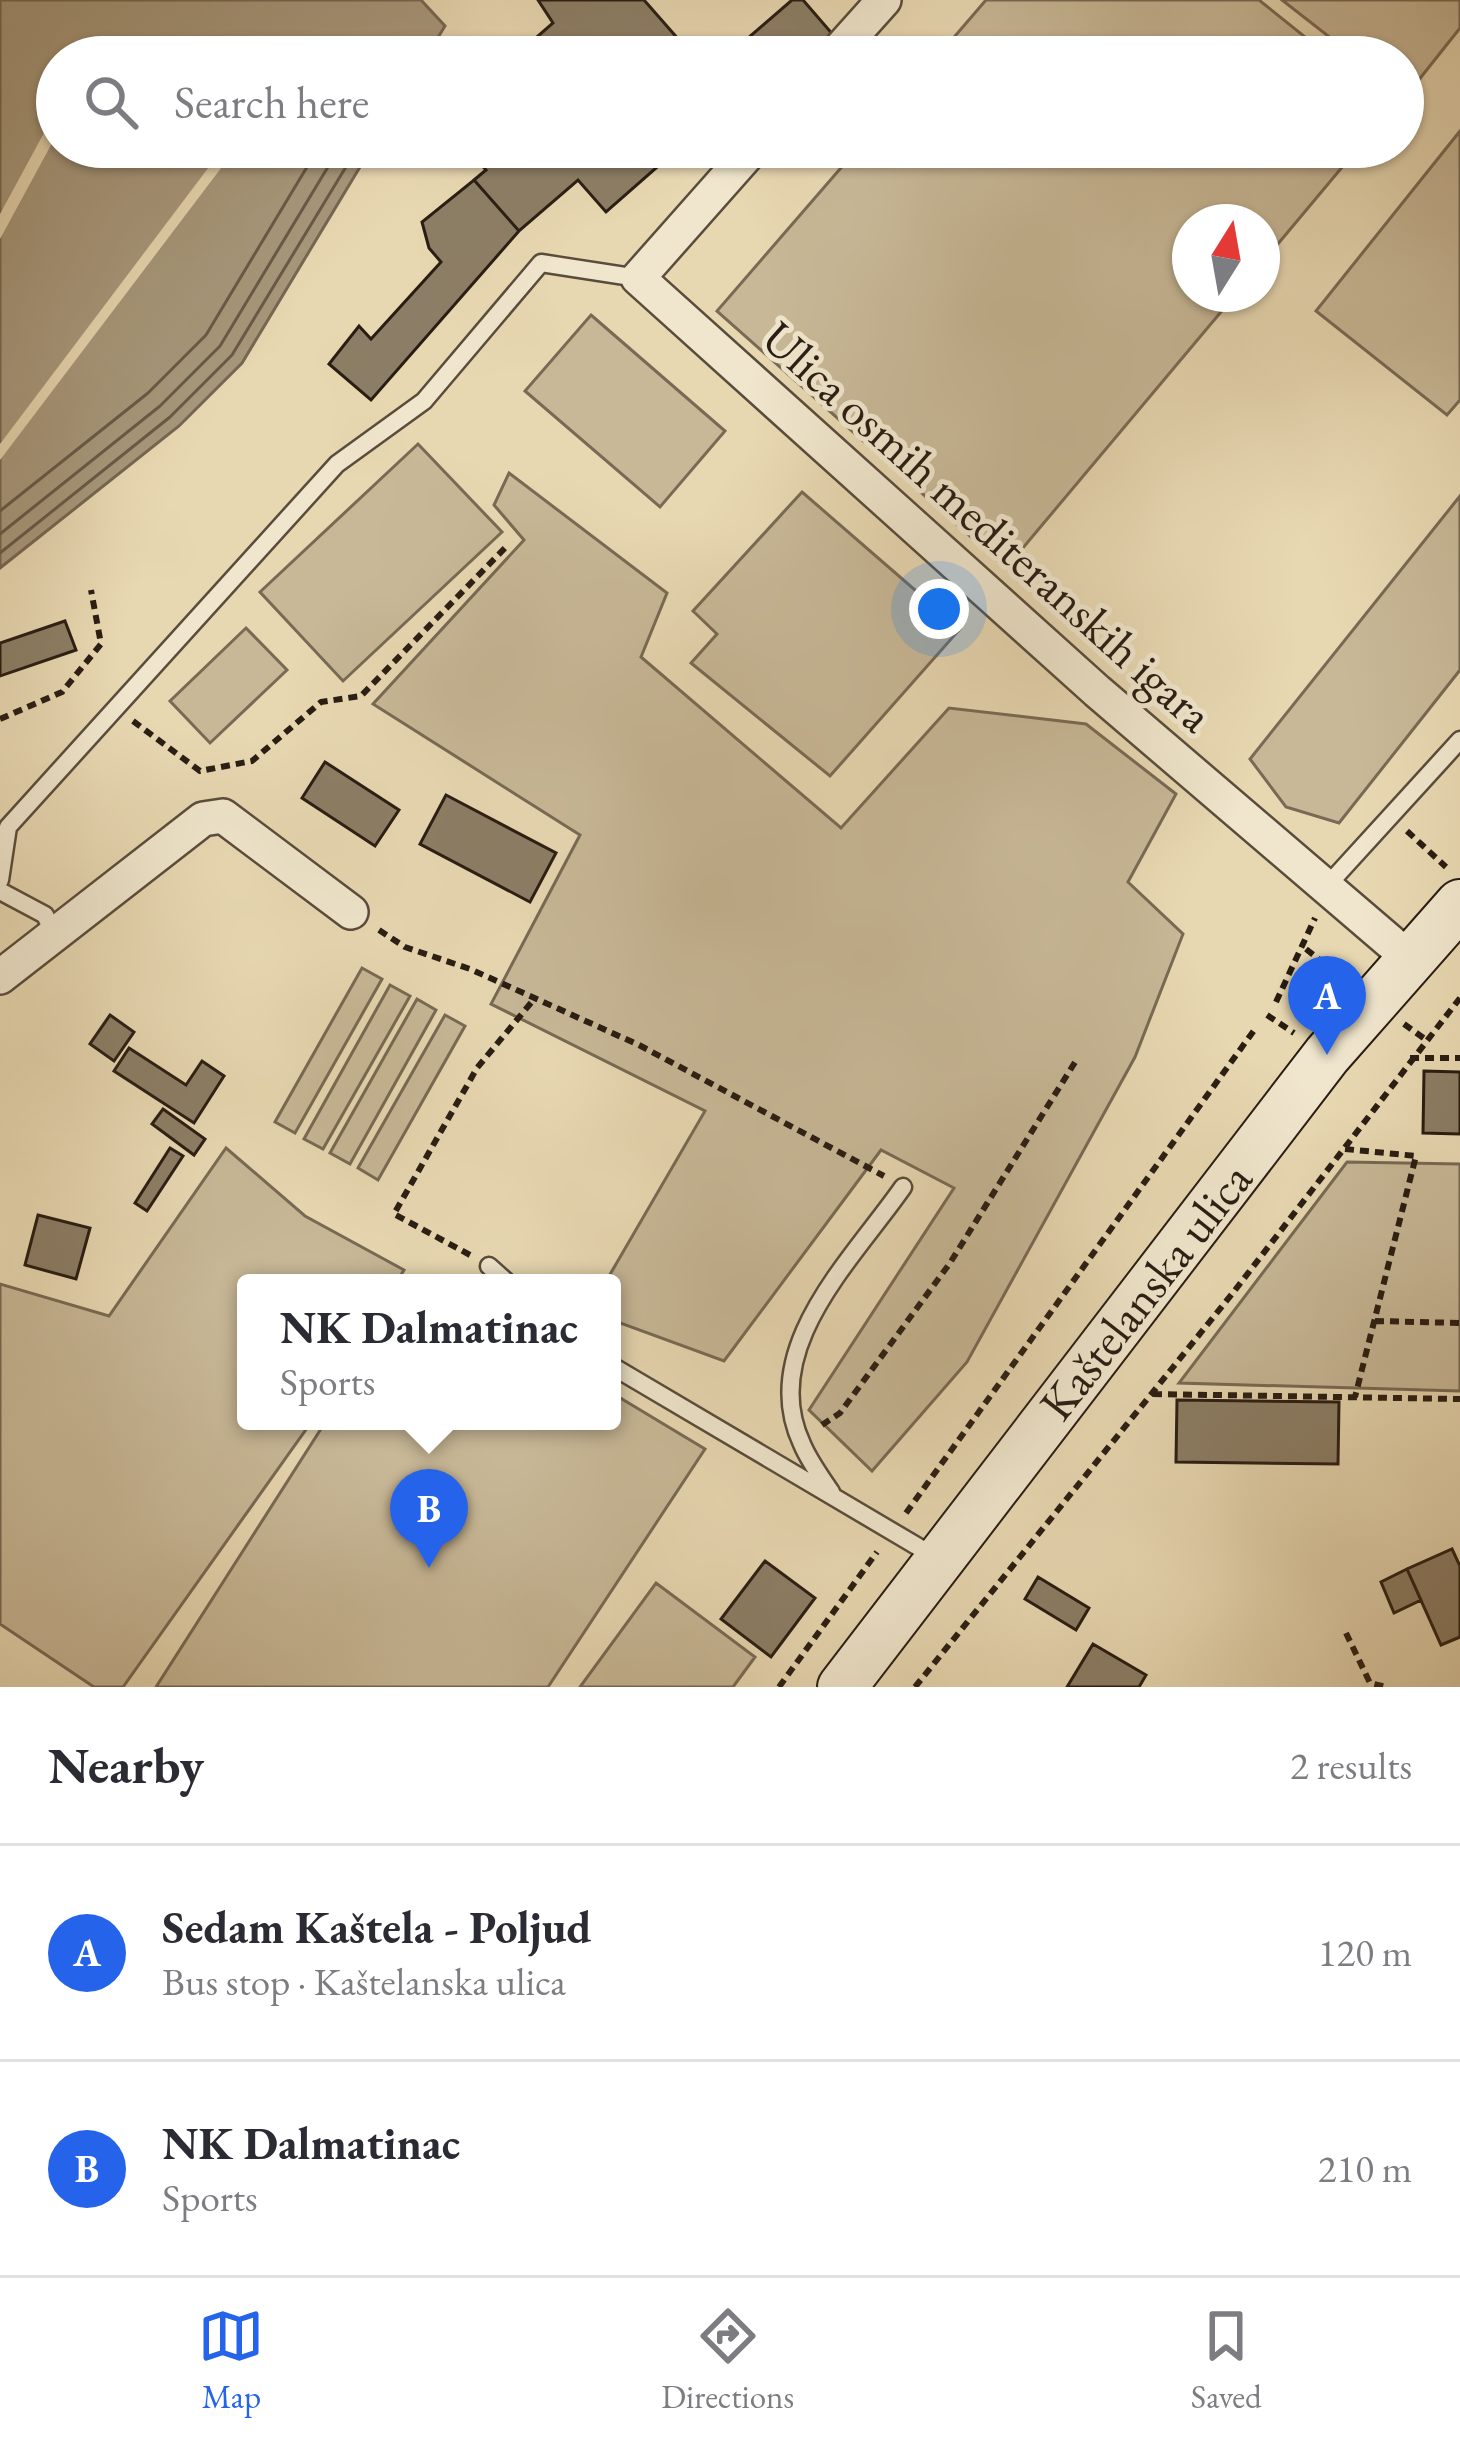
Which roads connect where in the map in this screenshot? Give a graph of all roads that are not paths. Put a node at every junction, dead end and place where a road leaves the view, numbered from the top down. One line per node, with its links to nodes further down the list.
1 (884, 0): 2 (street)
2 (852, 36)
3 (735, 168): 4 (street)
4 (638, 278): 6 (lane); 7 (street, Ulica osmih mediteranskih igara)
5 (1460, 740): 7 (lane)
6 (0, 880)
7 (1325, 887): 12 (street, Ulica osmih mediteranskih igara)
8 (0, 891): 11 (lane)
9 (1460, 904): 12 (main road, Kaštelanska ulica)
10 (351, 912): 11 (street)
11 (56, 938): 13 (street)
12 (1408, 958): 19 (main road, Kaštelanska ulica)
13 (0, 977)
14 (903, 1187): 18 (lane)
15 (489, 1266): 16 (lane)
16 (498, 1274)
17 (621, 1371): 18 (lane)
18 (835, 1498): 19 (lane)
19 (938, 1558): 20 (main road, Kaštelanska ulica)
20 (842, 1687)

